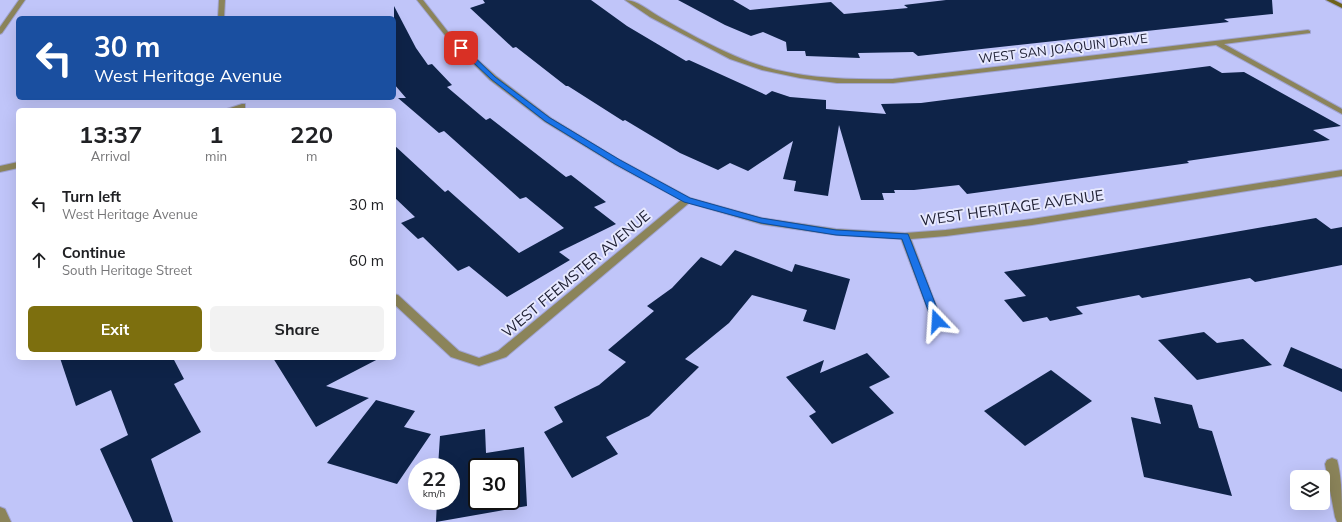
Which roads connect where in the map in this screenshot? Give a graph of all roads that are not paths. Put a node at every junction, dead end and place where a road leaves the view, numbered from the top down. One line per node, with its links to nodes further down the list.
1 (22, 0): 8 (street)
2 (222, 0): 7 (street)
3 (420, 0): 15 (street, WEST HERITAGE AVENUE)
4 (628, 0): 10 (street, WEST SAN JOAQUIN DRIVE)
5 (1329, 0): 6 (main road)
6 (1342, 6)
7 (221, 16)
8 (0, 32)
9 (1308, 32): 10 (street, WEST SAN JOAQUIN DRIVE)
10 (1216, 42): 11 (street)
11 (1342, 112)
12 (16, 165): 13 (street)
13 (0, 169)
14 (1342, 173): 16 (street, WEST HERITAGE AVENUE)
15 (687, 200): 16 (street, WEST HERITAGE AVENUE); 17 (street, WEST FEEMSTER AVENUE)
16 (905, 236): 18 (street)
17 (396, 300)
18 (937, 321)
19 (1332, 464): 21 (street)
20 (0, 513): 22 (street)
21 (1342, 517)
22 (4, 522)

